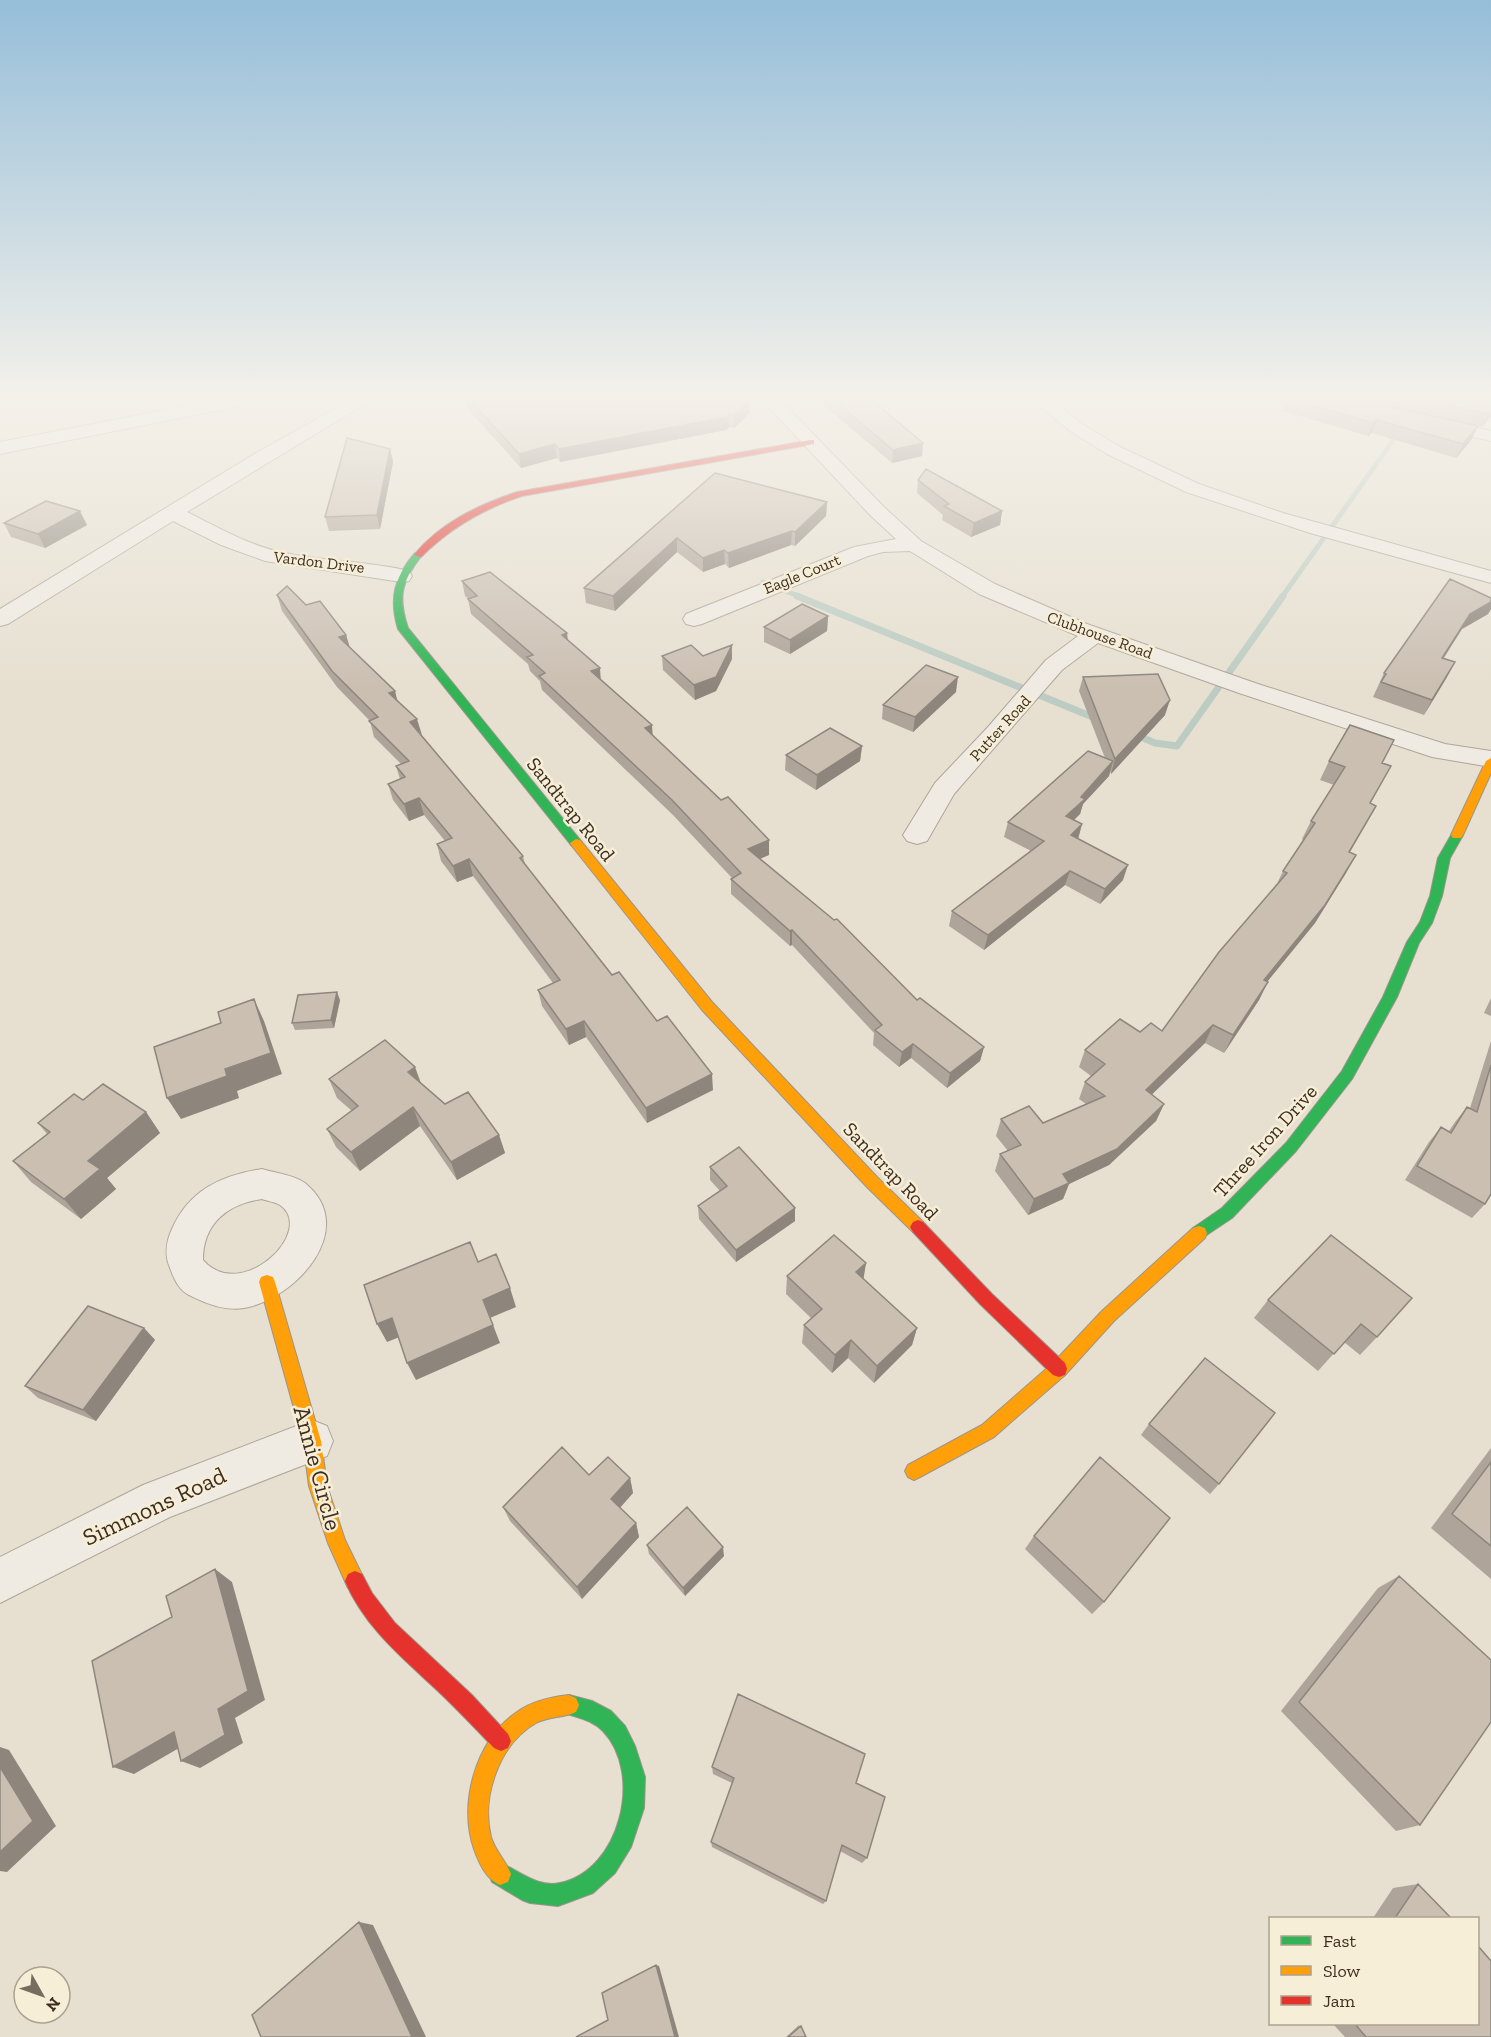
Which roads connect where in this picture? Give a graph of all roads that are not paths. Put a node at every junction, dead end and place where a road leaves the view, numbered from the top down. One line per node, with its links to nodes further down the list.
1 (200, 496): 5 (street)
2 (517, 496): 7 (street, Sandtrap Road)
3 (863, 496): 6 (street, Clubhouse Road)
4 (1213, 496): 8 (street)
5 (173, 513): 7 (street, Vardon Drive); 9 (street)
6 (914, 545): 10 (street, Eagle Court); 11 (street, Clubhouse Road)
7 (401, 576): 15 (street, Sandtrap Road)
8 (1491, 577)
9 (0, 619)
10 (694, 619)
11 (1096, 634): 12 (street, Clubhouse Road); 13 (street, Putter Road)
12 (1491, 760): 15 (street, Three Iron Drive)
13 (917, 835)
14 (267, 1282): 16 (street, Annie Circle)
15 (1059, 1369): 17 (street, Three Iron Drive)
16 (312, 1441): 18 (street, Simmons Road); 19 (street, Annie Circle)
17 (914, 1472)
18 (0, 1581)
19 (501, 1741): 19 (street)

